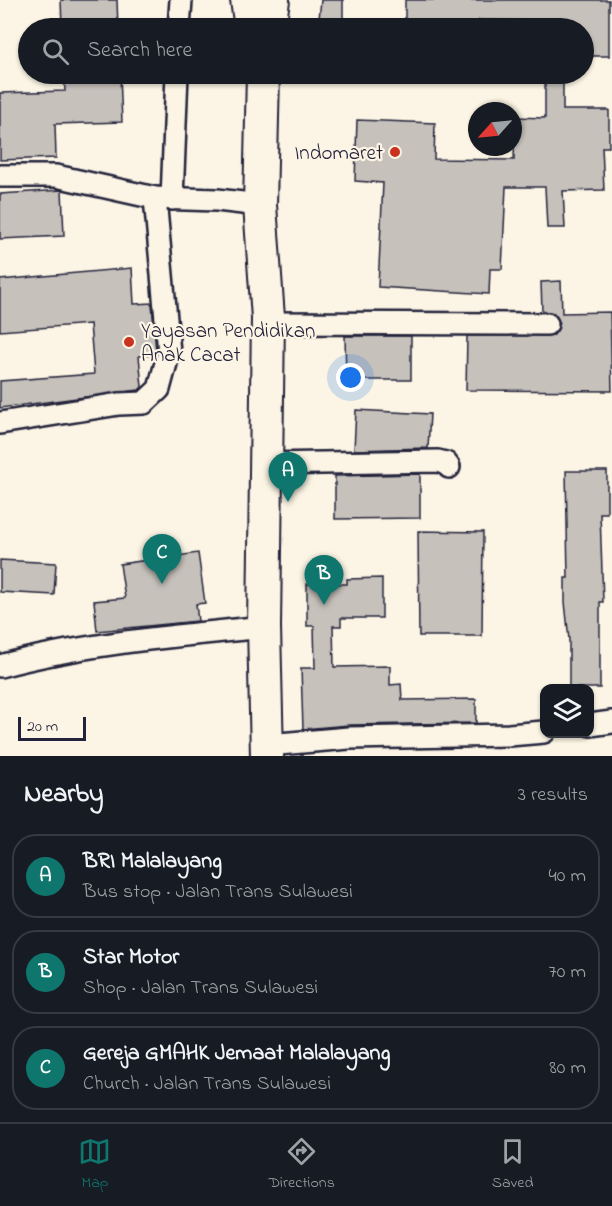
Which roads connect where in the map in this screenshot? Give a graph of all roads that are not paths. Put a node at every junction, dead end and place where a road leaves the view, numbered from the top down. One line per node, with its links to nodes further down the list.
1 (180, 0): 4 (street)
2 (247, 0): 5 (highway)
3 (273, 0): 6 (highway)
4 (179, 18)
5 (250, 18)
6 (270, 18)
7 (176, 84): 10 (street)
8 (261, 84): 11 (highway)
9 (0, 176): 10 (street)
10 (163, 199): 11 (street); 14 (street)
11 (260, 205): 12 (highway)
12 (268, 323): 13 (street); 15 (highway)
13 (547, 324)
14 (0, 423)
15 (265, 464): 16 (street); 17 (highway)
16 (449, 467)
17 (264, 627): 18 (street); 22 (highway)
18 (0, 666)
19 (612, 722): 20 (street)
20 (594, 724)
21 (540, 732): 22 (street)
22 (267, 751)

